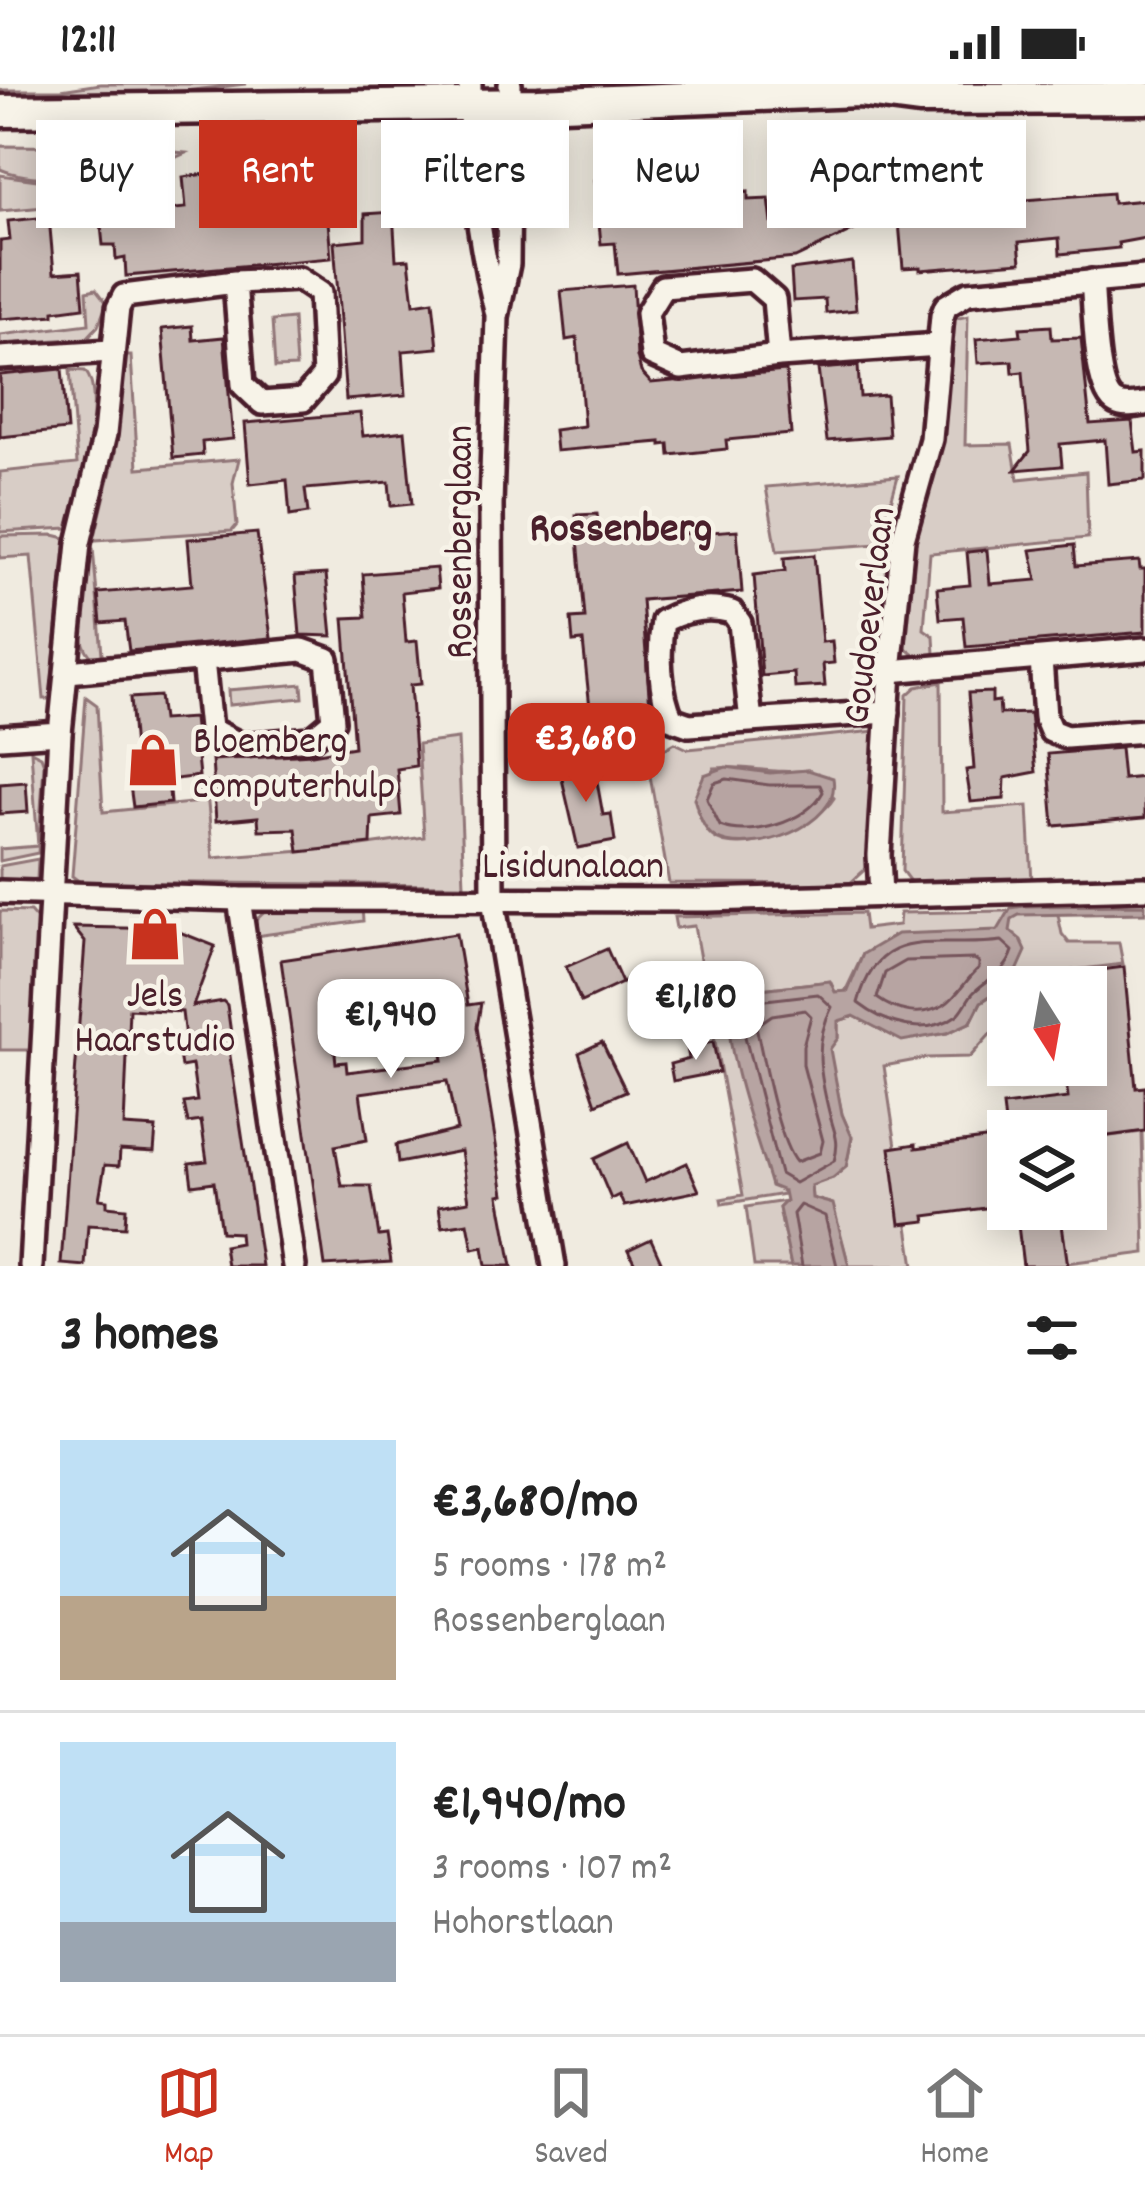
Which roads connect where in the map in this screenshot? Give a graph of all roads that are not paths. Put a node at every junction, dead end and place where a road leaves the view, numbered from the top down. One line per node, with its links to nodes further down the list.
1 (510, 94): 2 (main road); 3 (main road); 8 (street, Rossenberglaan)
2 (470, 95): 4 (main road); 8 (street, Rossenberglaan)
3 (1145, 98)
4 (0, 111)
5 (1145, 277): 6 (street)
6 (1093, 281): 9 (street); 13 (street)
7 (235, 282): 7 (street); 10 (street)
8 (497, 317): 29 (street, Rossenberglaan)
9 (939, 345): 11 (street); 17 (street, Goudoeverlaan)
10 (110, 351): 12 (street); 18 (street)
11 (779, 356): 11 (street)
12 (0, 358)
13 (1145, 404)
14 (1145, 649): 15 (street)
15 (1041, 659): 17 (street); 21 (street)
16 (203, 660): 16 (street); 18 (street)
17 (890, 670): 19 (street, Goudoeverlaan)
18 (68, 672): 22 (street)
19 (888, 712): 20 (street); 27 (street, Goudoeverlaan)
20 (751, 721): 20 (street)
21 (1145, 731)
22 (60, 733): 23 (street); 26 (street)
23 (0, 737)
24 (1145, 888): 27 (street, Lisidunalaan)
25 (0, 892): 26 (street, Lisidunalaan)
26 (53, 892): 28 (street, Lisidunalaan); 30 (street)
27 (881, 895): 29 (street, Lisidunalaan)
28 (239, 899): 29 (street, Lisidunalaan); 31 (street)
29 (493, 899): 32 (street, Rossenberglaan)
30 (32, 1266)
31 (294, 1266)
32 (554, 1266)

